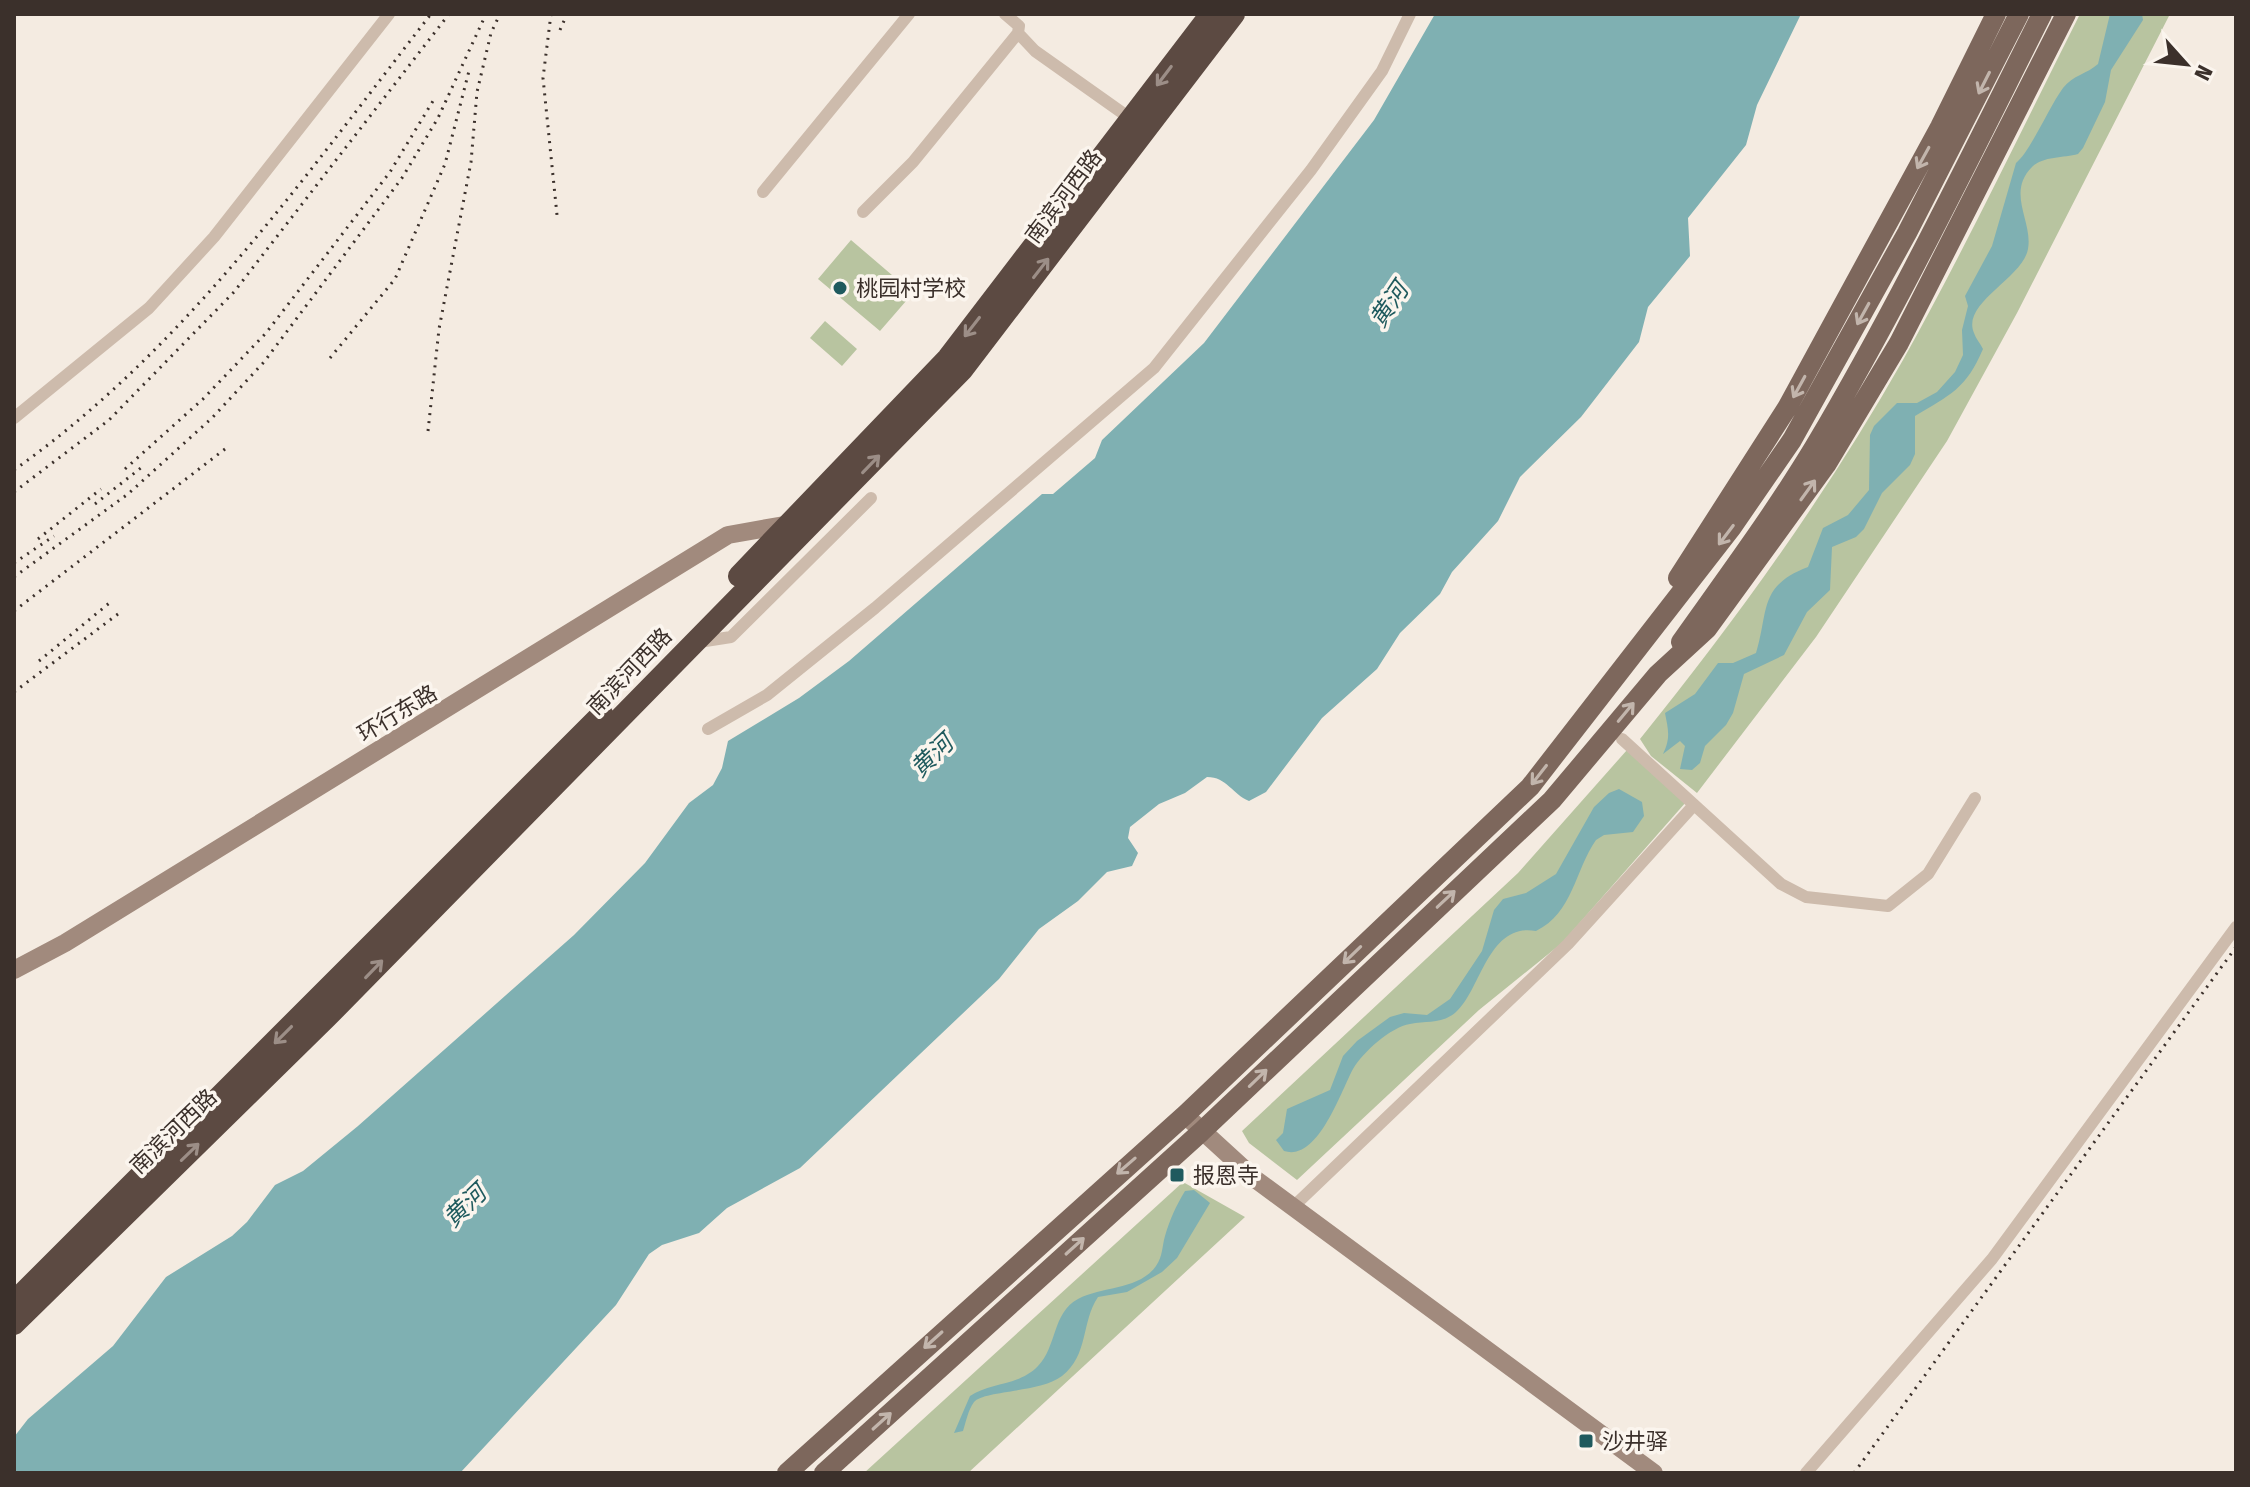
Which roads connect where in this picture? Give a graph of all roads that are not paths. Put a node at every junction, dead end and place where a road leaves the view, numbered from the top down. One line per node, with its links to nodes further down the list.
1 (389, 14): 15 (street)
2 (909, 14): 13 (street)
3 (1005, 14): 11 (street)
4 (1211, 14): 12 (highway, 南滨河西路, one-way to 12)
5 (1234, 14): 17 (highway, 南滨河西路, one-way to 5)
6 (1410, 14): 21 (street)
7 (1996, 14): 20 (main road, one-way to 20)
8 (2019, 14): 20 (main road, one-way to 20)
9 (2042, 14): 19 (main road)
10 (2066, 14): 19 (main road, one-way to 10)
11 (1018, 33): 12 (street); 14 (street)
12 (1131, 119): 17 (highway, 南滨河西路, one-way to 17)
13 (763, 192)
14 (863, 212)
15 (14, 418)
16 (871, 498): 18 (street)
17 (802, 524): 18 (highway, 南滨河西路); 26 (street, 环行东路); 30 (highway, 南滨河西路, one-way to 30)
18 (692, 643): 31 (highway, 南滨河西路, one-way to 18)
19 (1658, 674): 28 (main road, one-way to 19)
20 (1587, 714): 27 (main road, one-way to 27)
21 (708, 729)
22 (1622, 739): 24 (street)
23 (1975, 798): 24 (street)
24 (1694, 805): 29 (street)
25 (2236, 927): 35 (street)
26 (14, 970)
27 (1185, 1115): 28 (street); 32 (main road, one-way to 32)
28 (1201, 1132): 29 (street); 33 (main road, one-way to 28)
29 (1293, 1207): 34 (street)
30 (14, 1302)
31 (14, 1324)
32 (787, 1473)
33 (824, 1473)
34 (1654, 1473)
35 (1806, 1473)

